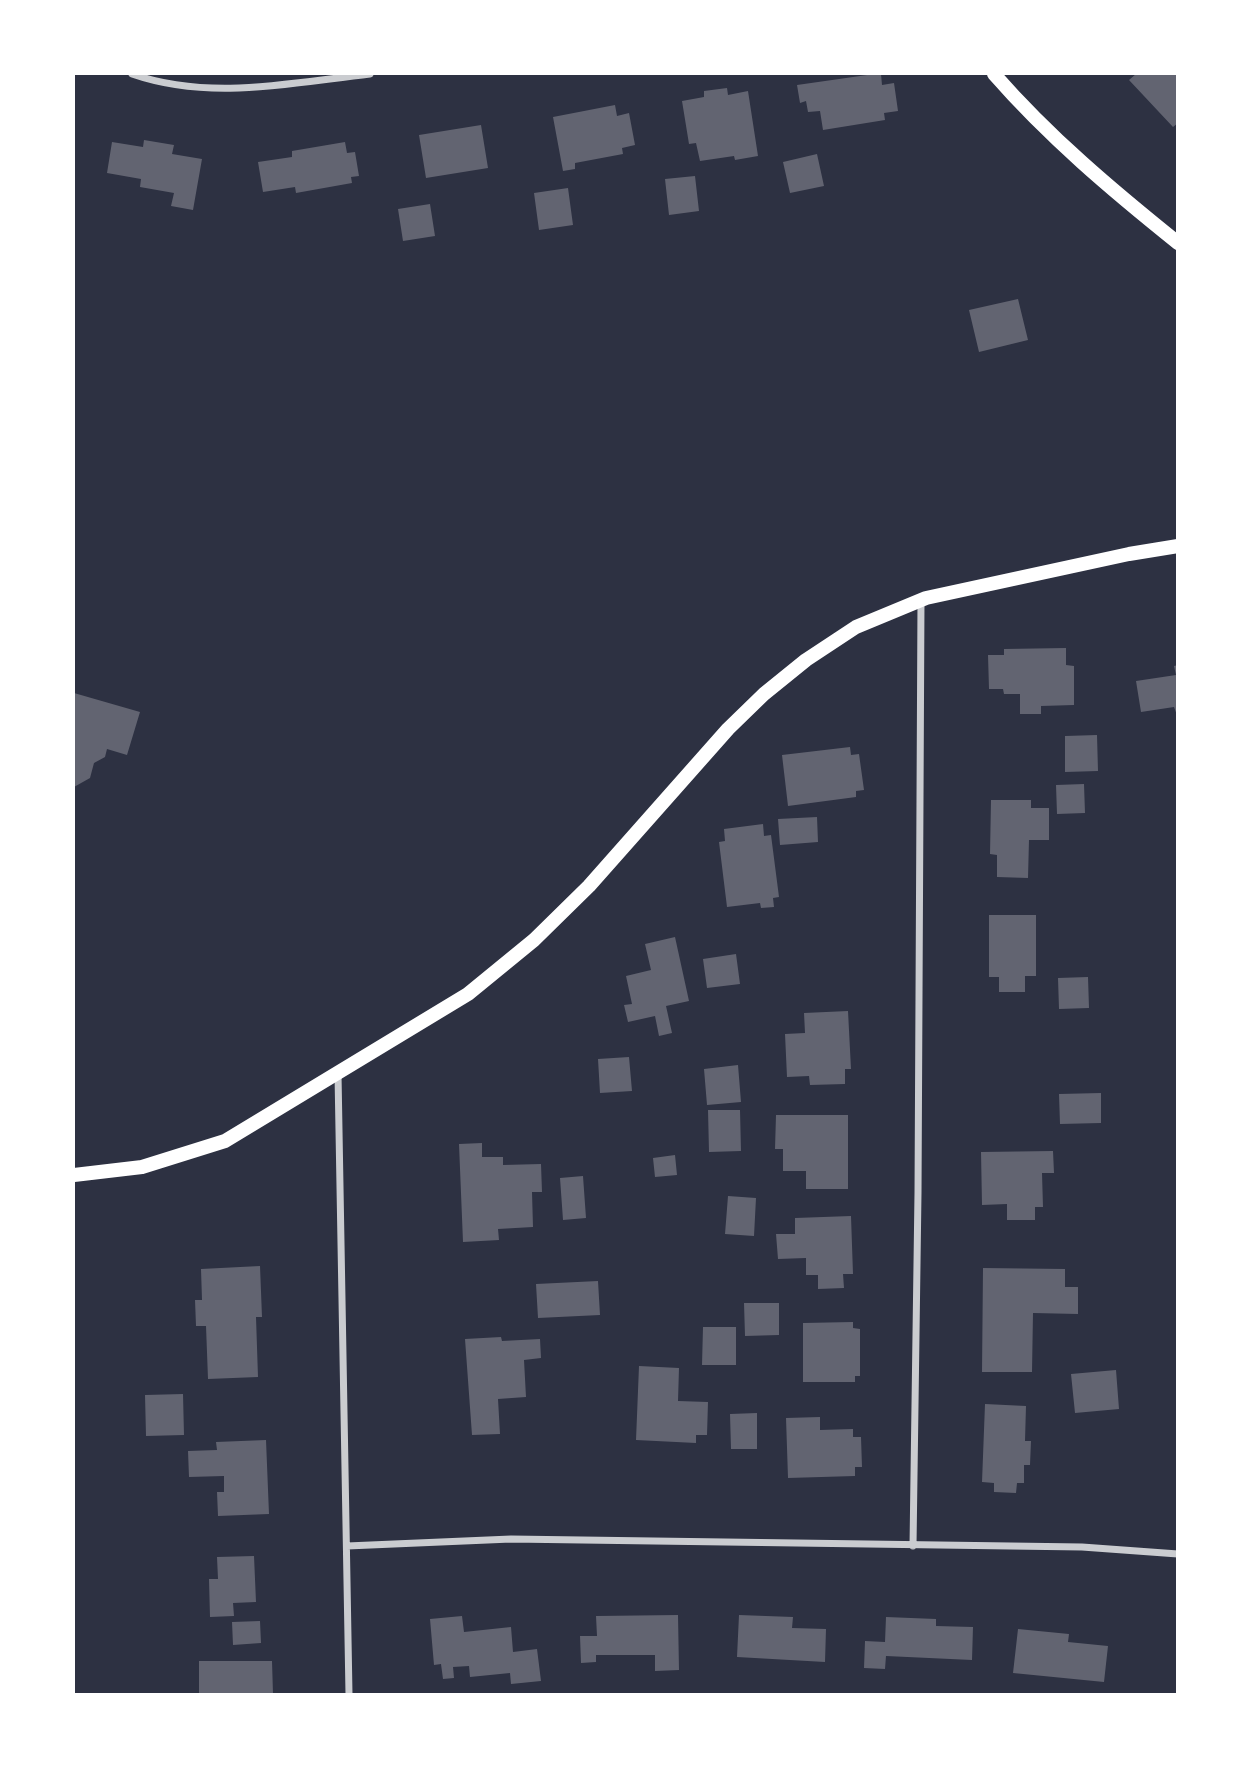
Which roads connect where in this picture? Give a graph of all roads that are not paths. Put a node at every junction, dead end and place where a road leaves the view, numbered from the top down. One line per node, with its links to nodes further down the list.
1 (132, 74): 2 (street)
2 (370, 74)
3 (994, 74): 4 (main road)
4 (1178, 243)
5 (1178, 546): 6 (main road)
6 (920, 600): 7 (main road); 10 (street)
7 (338, 1074): 8 (main road); 9 (street)
8 (74, 1175)
9 (347, 1546): 10 (street); 12 (street)
10 (913, 1546): 11 (street)
11 (1178, 1554)
12 (349, 1695)

